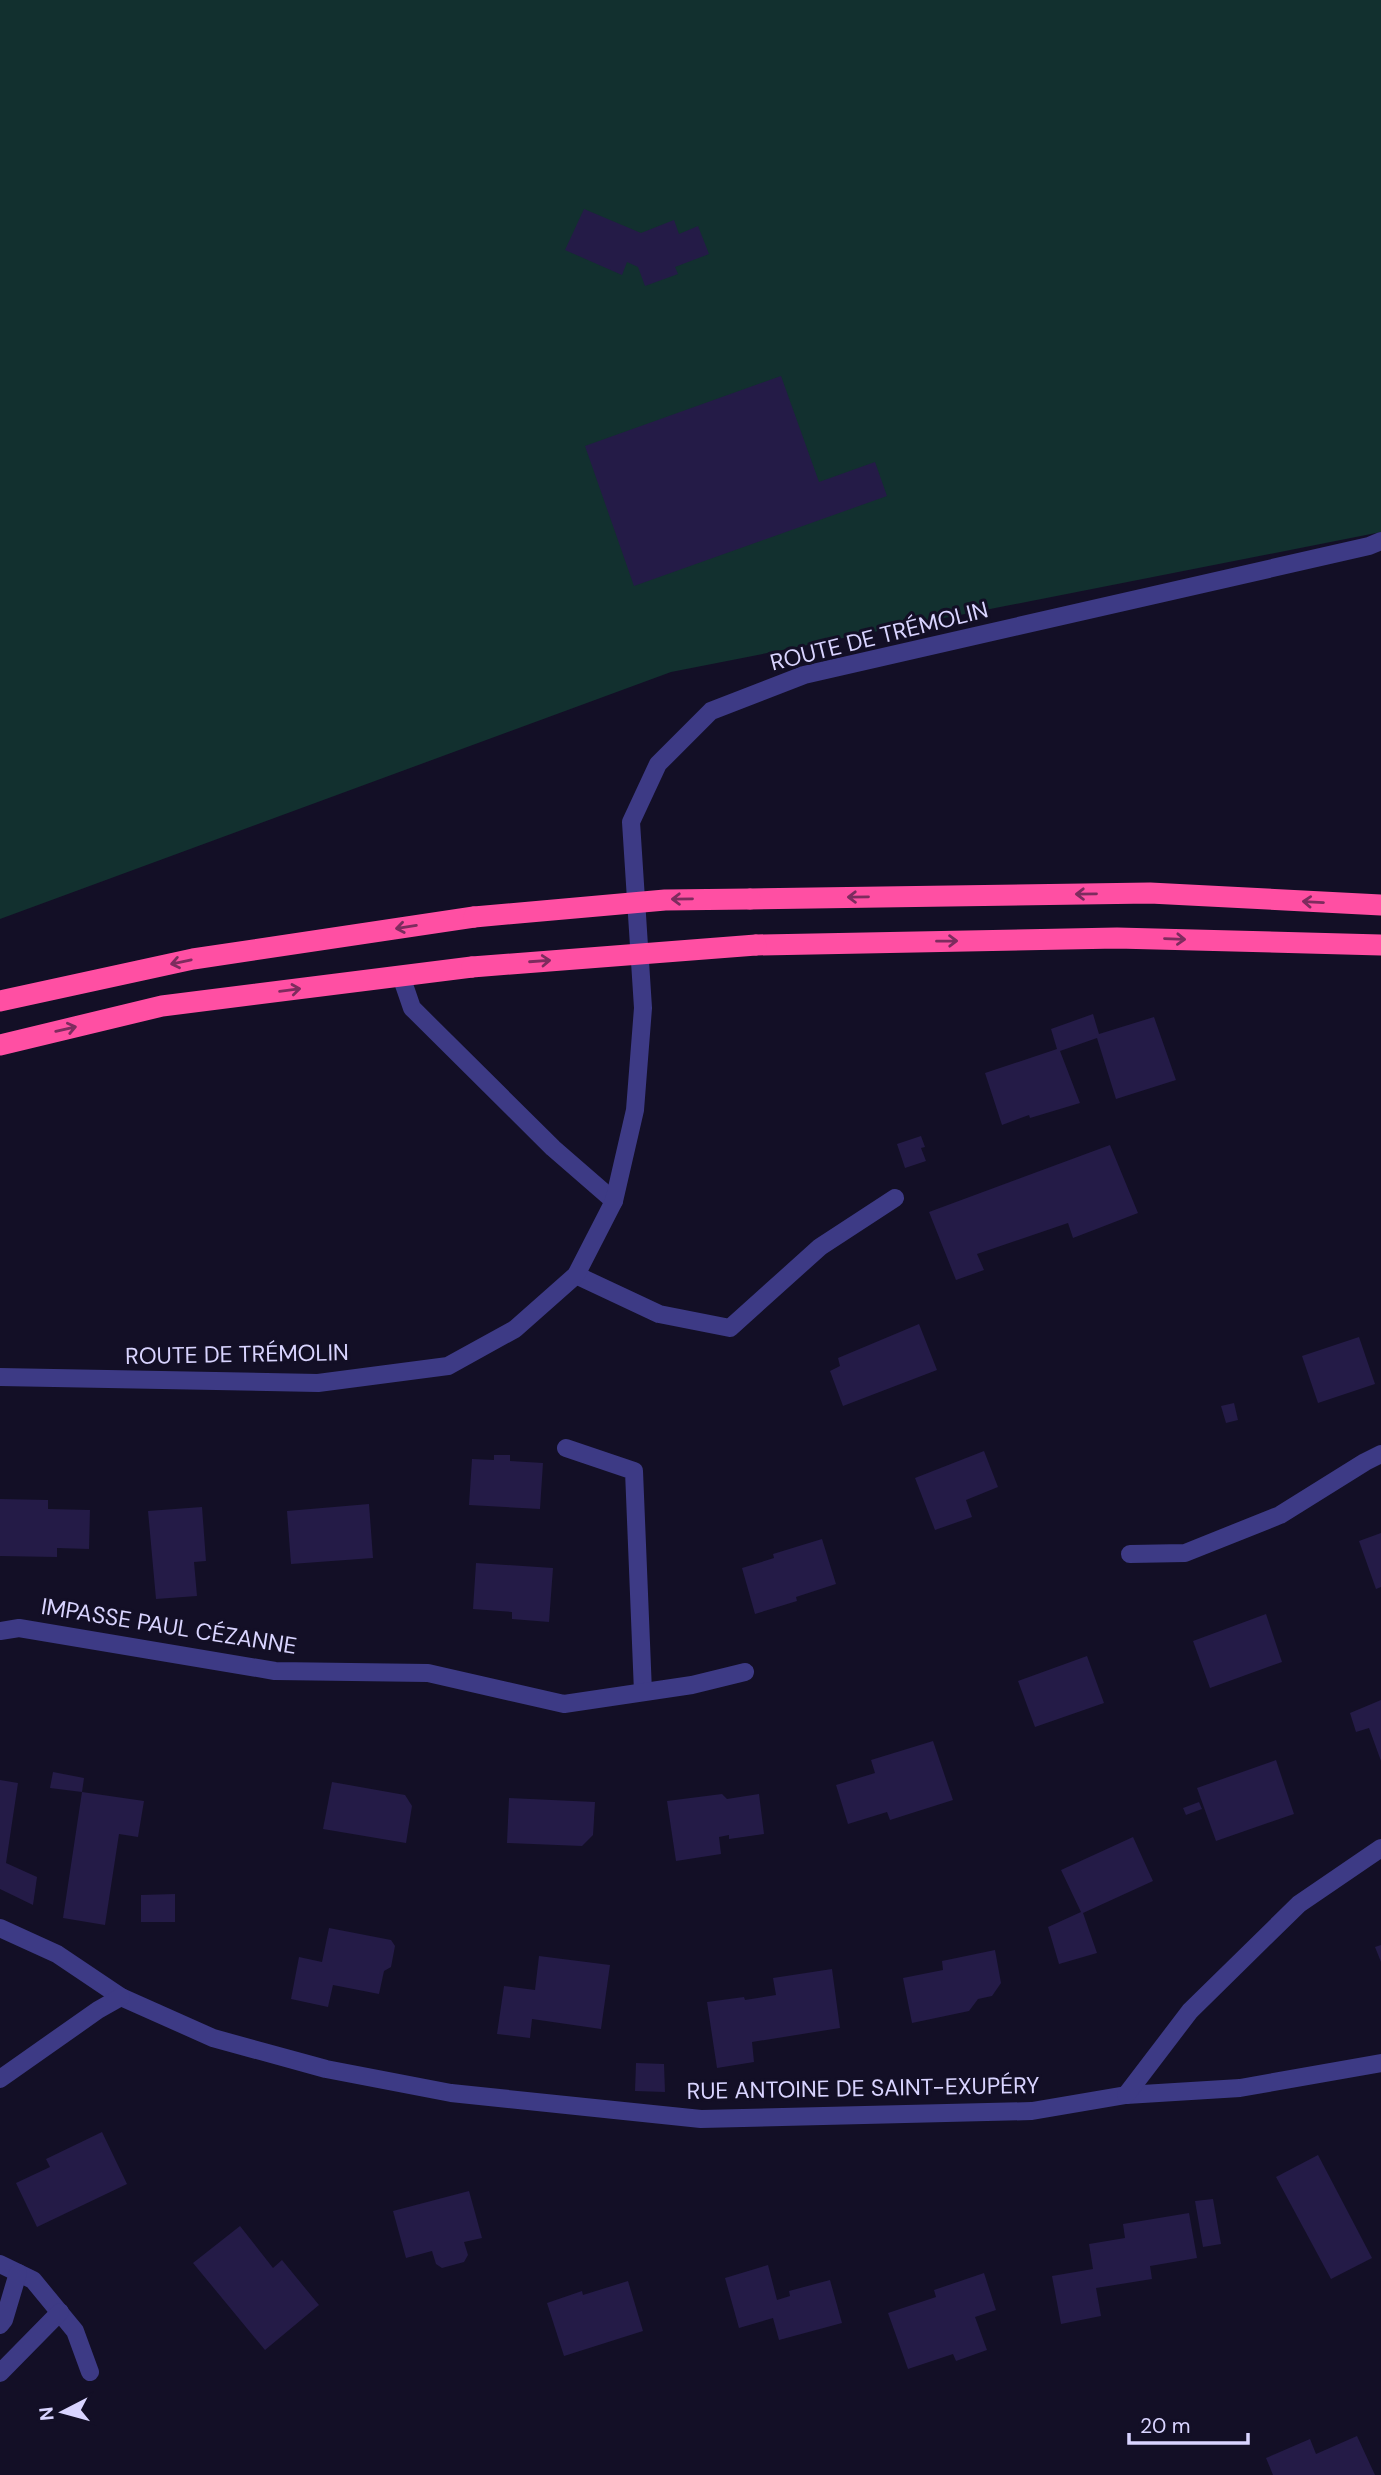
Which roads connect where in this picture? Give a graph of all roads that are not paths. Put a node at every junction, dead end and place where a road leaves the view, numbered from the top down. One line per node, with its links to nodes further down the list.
1 (1381, 541): 8 (street, ROUTE DE TRÉMOLIN)
2 (1381, 905): 5 (highway, one-way to 5, bridge)
3 (1381, 946): 4 (highway, one-way to 3, bridge)
4 (401, 975): 6 (highway, one-way to 4); 8 (street)
5 (0, 1001)
6 (0, 1045)
7 (895, 1198): 9 (street)
8 (614, 1201): 9 (street, ROUTE DE TRÉMOLIN)
9 (576, 1275): 10 (street, ROUTE DE TRÉMOLIN)
10 (0, 1377)
11 (566, 1448): 16 (street)
12 (1381, 1454): 13 (street)
13 (1130, 1554)
14 (0, 1631): 16 (street, IMPASSE PAUL CÉZANNE)
15 (745, 1672): 16 (street, IMPASSE PAUL CÉZANNE)
16 (643, 1692)
17 (1381, 1848): 22 (street)
18 (0, 1928): 19 (street, RUE ANTOINE DE SAINT-EXUPÉRY)
19 (121, 1997): 21 (street); 22 (street, RUE ANTOINE DE SAINT-EXUPÉRY)
20 (1381, 2063): 22 (street, RUE ANTOINE DE SAINT-EXUPÉRY)
21 (0, 2079)
22 (1126, 2095)
23 (0, 2264): 24 (street)
24 (18, 2273): 25 (street); 26 (street)
25 (60, 2312): 27 (street); 28 (street)
26 (0, 2325)
27 (90, 2372)
28 (0, 2373)

